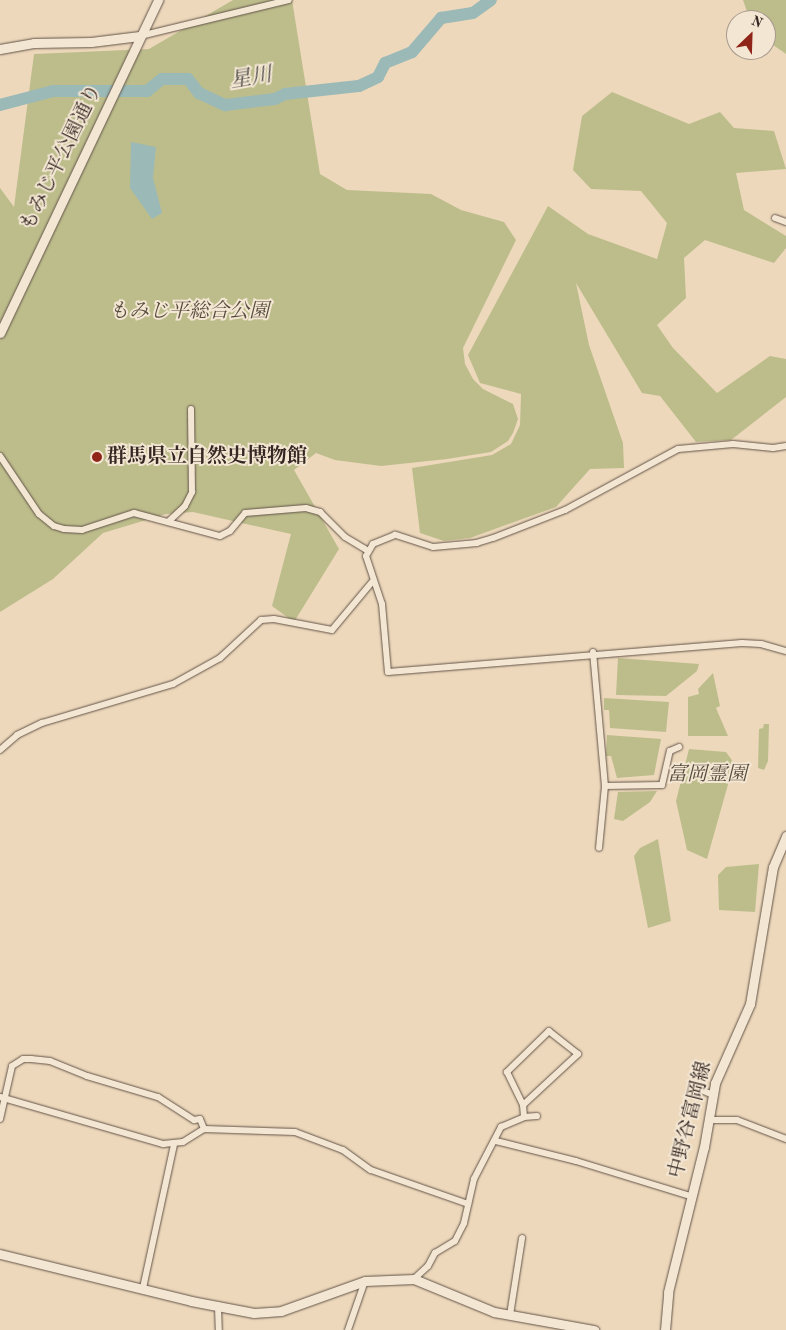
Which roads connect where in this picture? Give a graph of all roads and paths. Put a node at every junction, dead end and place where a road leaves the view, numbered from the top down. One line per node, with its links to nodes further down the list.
1 (158, 0): 3 (street, もみじ平公園通り)
2 (289, 0): 3 (street)
3 (140, 36): 4 (street); 7 (street, もみじ平公園通り)
4 (0, 49)
5 (775, 218): 6 (street)
6 (786, 222)
7 (0, 333)
8 (192, 409): 11 (street)
9 (786, 446): 12 (street)
10 (0, 456): 11 (street)
11 (168, 522): 12 (street)
12 (367, 550): 13 (street)
13 (373, 581): 15 (street); 17 (street)
14 (786, 650): 15 (street)
15 (593, 652): 18 (street)
16 (679, 747): 18 (street)
17 (0, 750)
18 (605, 786): 20 (street)
19 (786, 836): 22 (street, 中野谷富岡線)
20 (599, 848)
21 (696, 1088): 22 (street)
22 (713, 1094): 28 (street, 中野谷富岡線)
23 (1, 1098): 27 (street); 29 (street); 32 (street)
24 (523, 1105): 24 (street); 26 (street)
25 (537, 1116): 26 (street)
26 (524, 1117): 31 (street)
27 (0, 1119)
28 (709, 1120): 30 (street); 33 (street, 中野谷富岡線)
29 (204, 1129): 32 (street); 34 (street)
30 (786, 1139)
31 (496, 1141): 33 (street); 34 (street)
32 (174, 1145): 39 (street)
33 (690, 1196): 45 (street, 中野谷富岡線)
34 (468, 1204): 37 (street)
35 (522, 1238): 41 (street)
36 (0, 1254): 39 (street)
37 (414, 1279): 38 (street); 41 (street)
38 (365, 1281): 40 (street); 43 (street)
39 (143, 1288): 40 (street)
40 (218, 1307): 42 (street)
41 (510, 1316): 44 (street)
42 (219, 1330)
43 (348, 1330)
44 (594, 1330)
45 (665, 1330)

